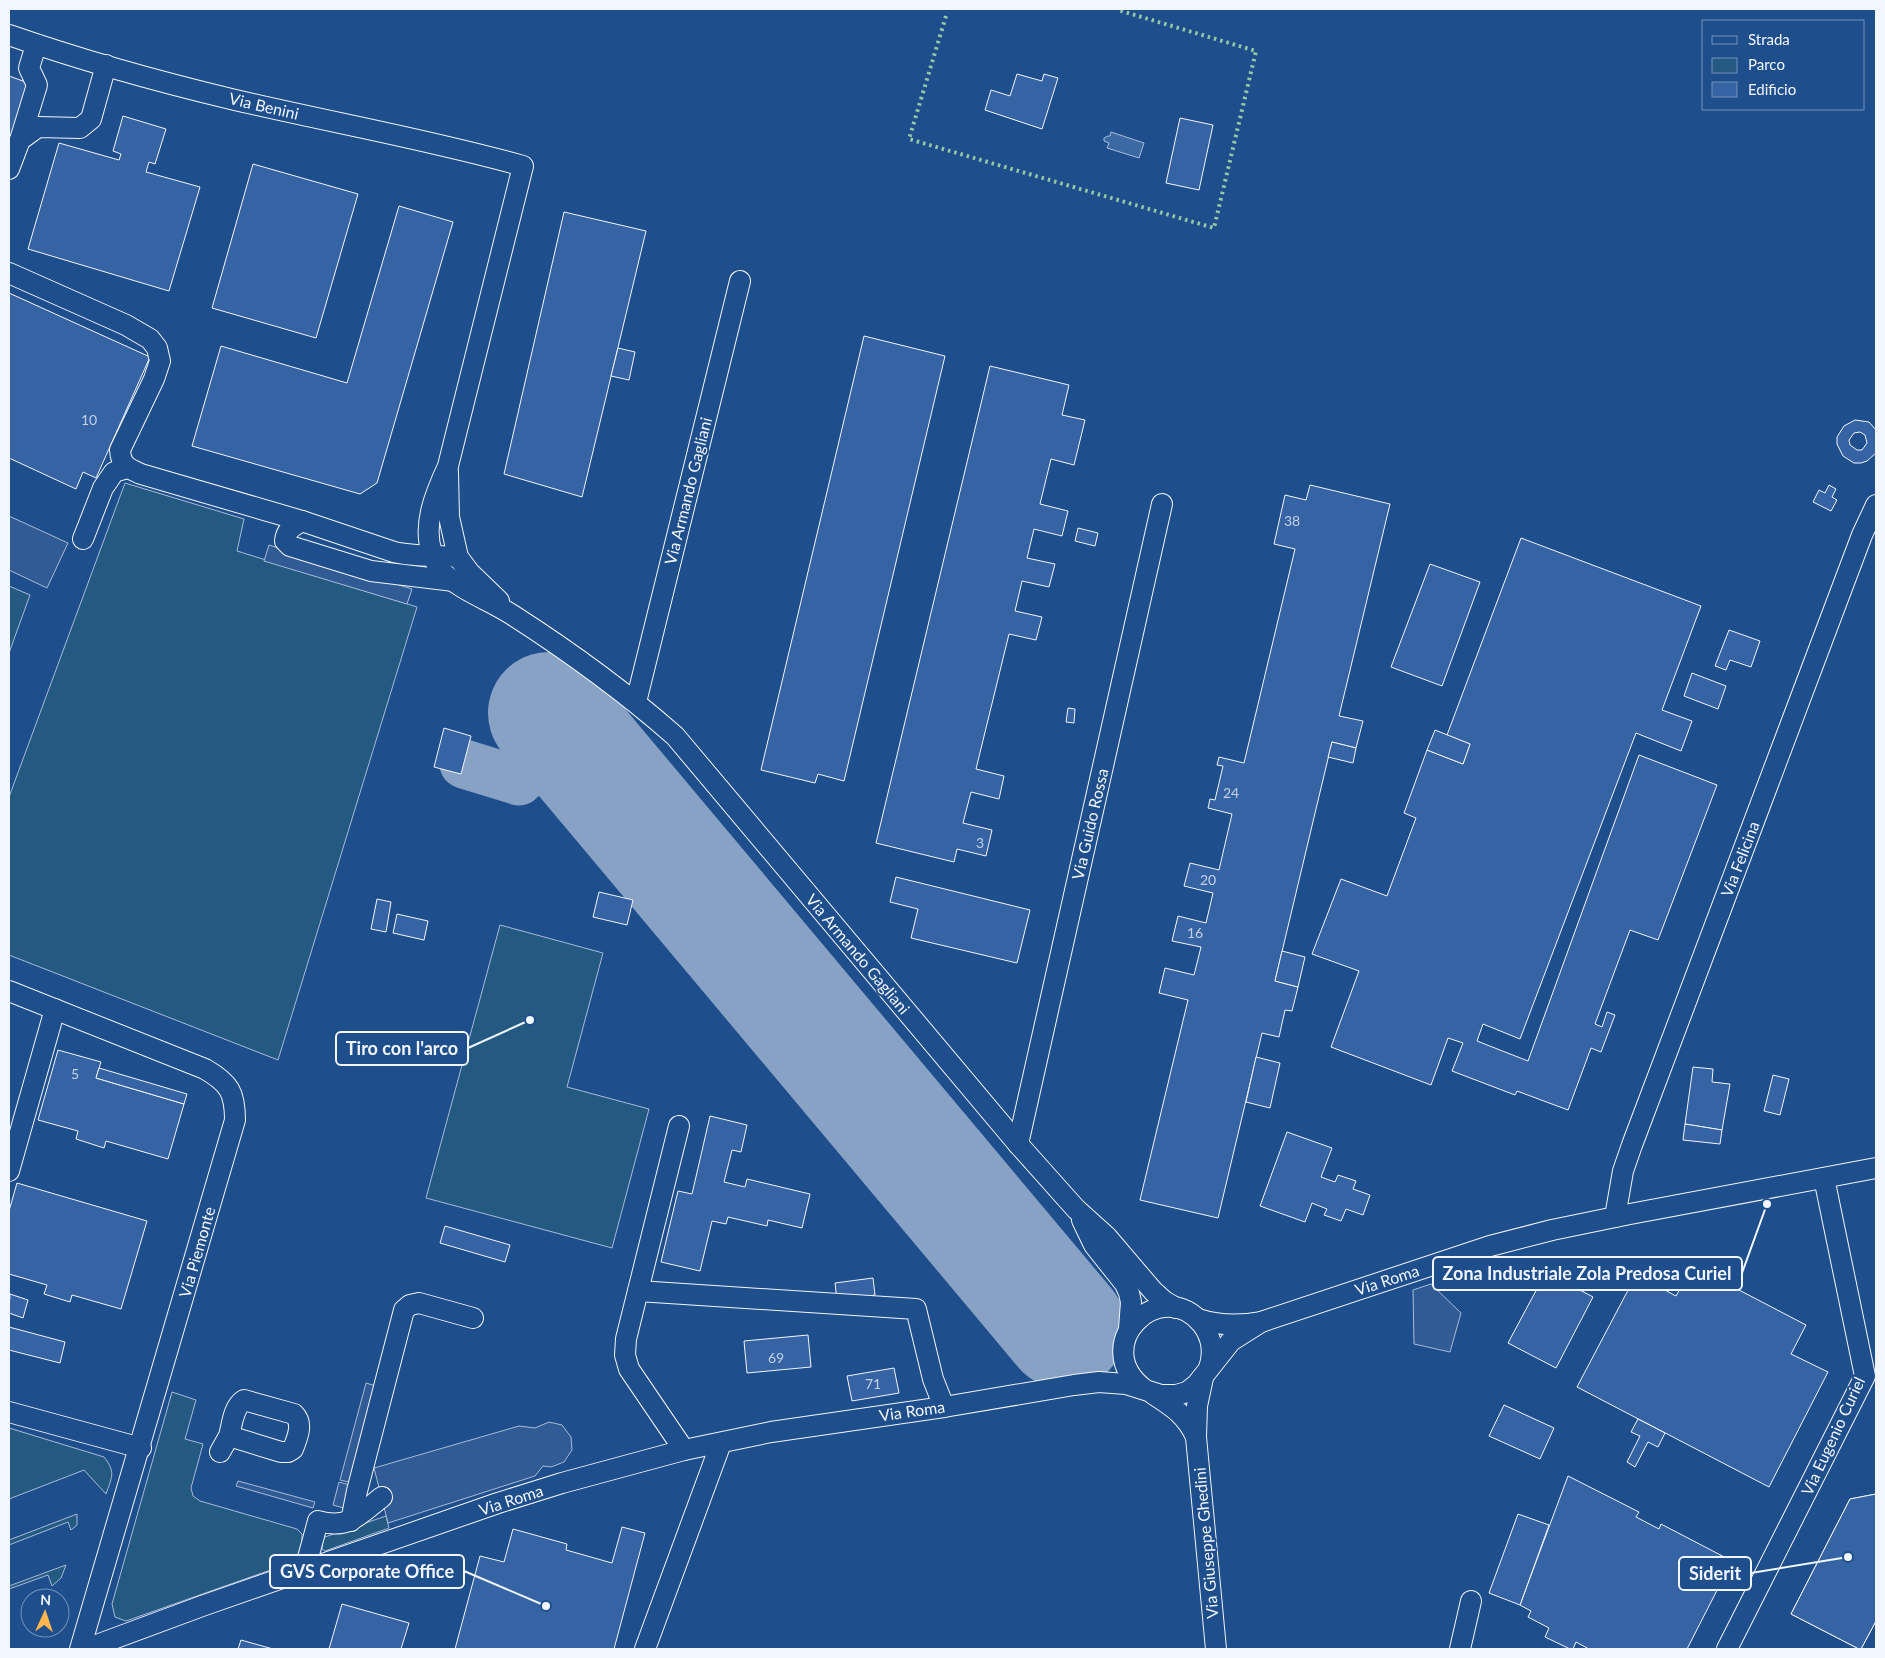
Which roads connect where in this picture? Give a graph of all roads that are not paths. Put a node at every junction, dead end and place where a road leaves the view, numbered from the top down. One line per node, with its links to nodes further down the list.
1 (9, 35): 2 (street, Via Benini)
2 (36, 45): 3 (street, Via Benini); 4 (street)
3 (106, 65): 4 (street); 5 (street, Via Benini)
4 (20, 140): 6 (street)
5 (523, 166): 9 (street, Via Armando Gagliani)
6 (9, 169)
7 (9, 273): 10 (street)
8 (740, 281): 19 (street, Via Armando Gagliani)
9 (448, 466): 15 (street, Via Armando Gagliani); 16 (street, Via Armando Gagliani)
10 (128, 468): 13 (street); 14 (street)
11 (1162, 504): 23 (street, Via Guido Rossa)
12 (1876, 505): 28 (street, Via Felicina)
13 (302, 521): 15 (street); 17 (street, Via Armando Gagliani)
14 (84, 539)
15 (432, 554): 16 (street); 17 (street, Via Armando Gagliani)
16 (458, 556): 18 (street, Via Armando Gagliani)
17 (454, 581): 18 (street, Via Armando Gagliani)
18 (513, 614): 19 (street, Via Armando Gagliani)
19 (636, 702): 23 (street, Via Armando Gagliani)
20 (9, 991): 21 (street, Via Piemonte)
21 (55, 1009): 25 (street); 43 (street, Via Piemonte)
22 (679, 1126): 29 (street)
23 (1018, 1144): 27 (street, Via Armando Gagliani)
24 (1876, 1168): 26 (street, Via Roma)
25 (9, 1171)
26 (1824, 1178): 28 (street, Via Roma); 54 (street, Via Eugenio Curiel)
27 (1076, 1209): 30 (street, Via Armando Gagliani); 34 (street, Via Armando Gagliani)
28 (1623, 1215): 33 (street, Via Roma)
29 (638, 1291): 39 (street); 44 (street)
30 (1176, 1308): 32 (street, Via Roma); 34 (street)
31 (473, 1318): 46 (street)
32 (1198, 1320): 33 (street, Via Roma); 36 (street)
33 (1261, 1322): 36 (street, Via Roma)
34 (1129, 1329): 35 (street)
35 (1123, 1355): 37 (street, Via Roma); 38 (street)
36 (1206, 1374): 38 (street, Via Roma); 41 (street, Via Giuseppe Ghedini)
37 (1074, 1385): 38 (street, Via Roma); 39 (street, Via Roma)
38 (1148, 1391): 41 (street, Via Giuseppe Ghedini)
39 (944, 1407): 42 (street, Via Roma)
40 (9, 1412): 43 (street)
41 (1196, 1438): 52 (street, Via Giuseppe Ghedini)
42 (721, 1443): 44 (street, Via Roma); 51 (street)
43 (140, 1448): 49 (street, Via Piemonte)
44 (684, 1450): 47 (street, Via Roma)
45 (382, 1497): 46 (street)
46 (351, 1521): 47 (street)
47 (305, 1569): 50 (street, Via Roma)
48 (1471, 1601): 53 (street)
49 (80, 1649)
50 (86, 1649)
51 (645, 1649)
52 (1216, 1649)
53 (1460, 1649)
54 (1727, 1649)

